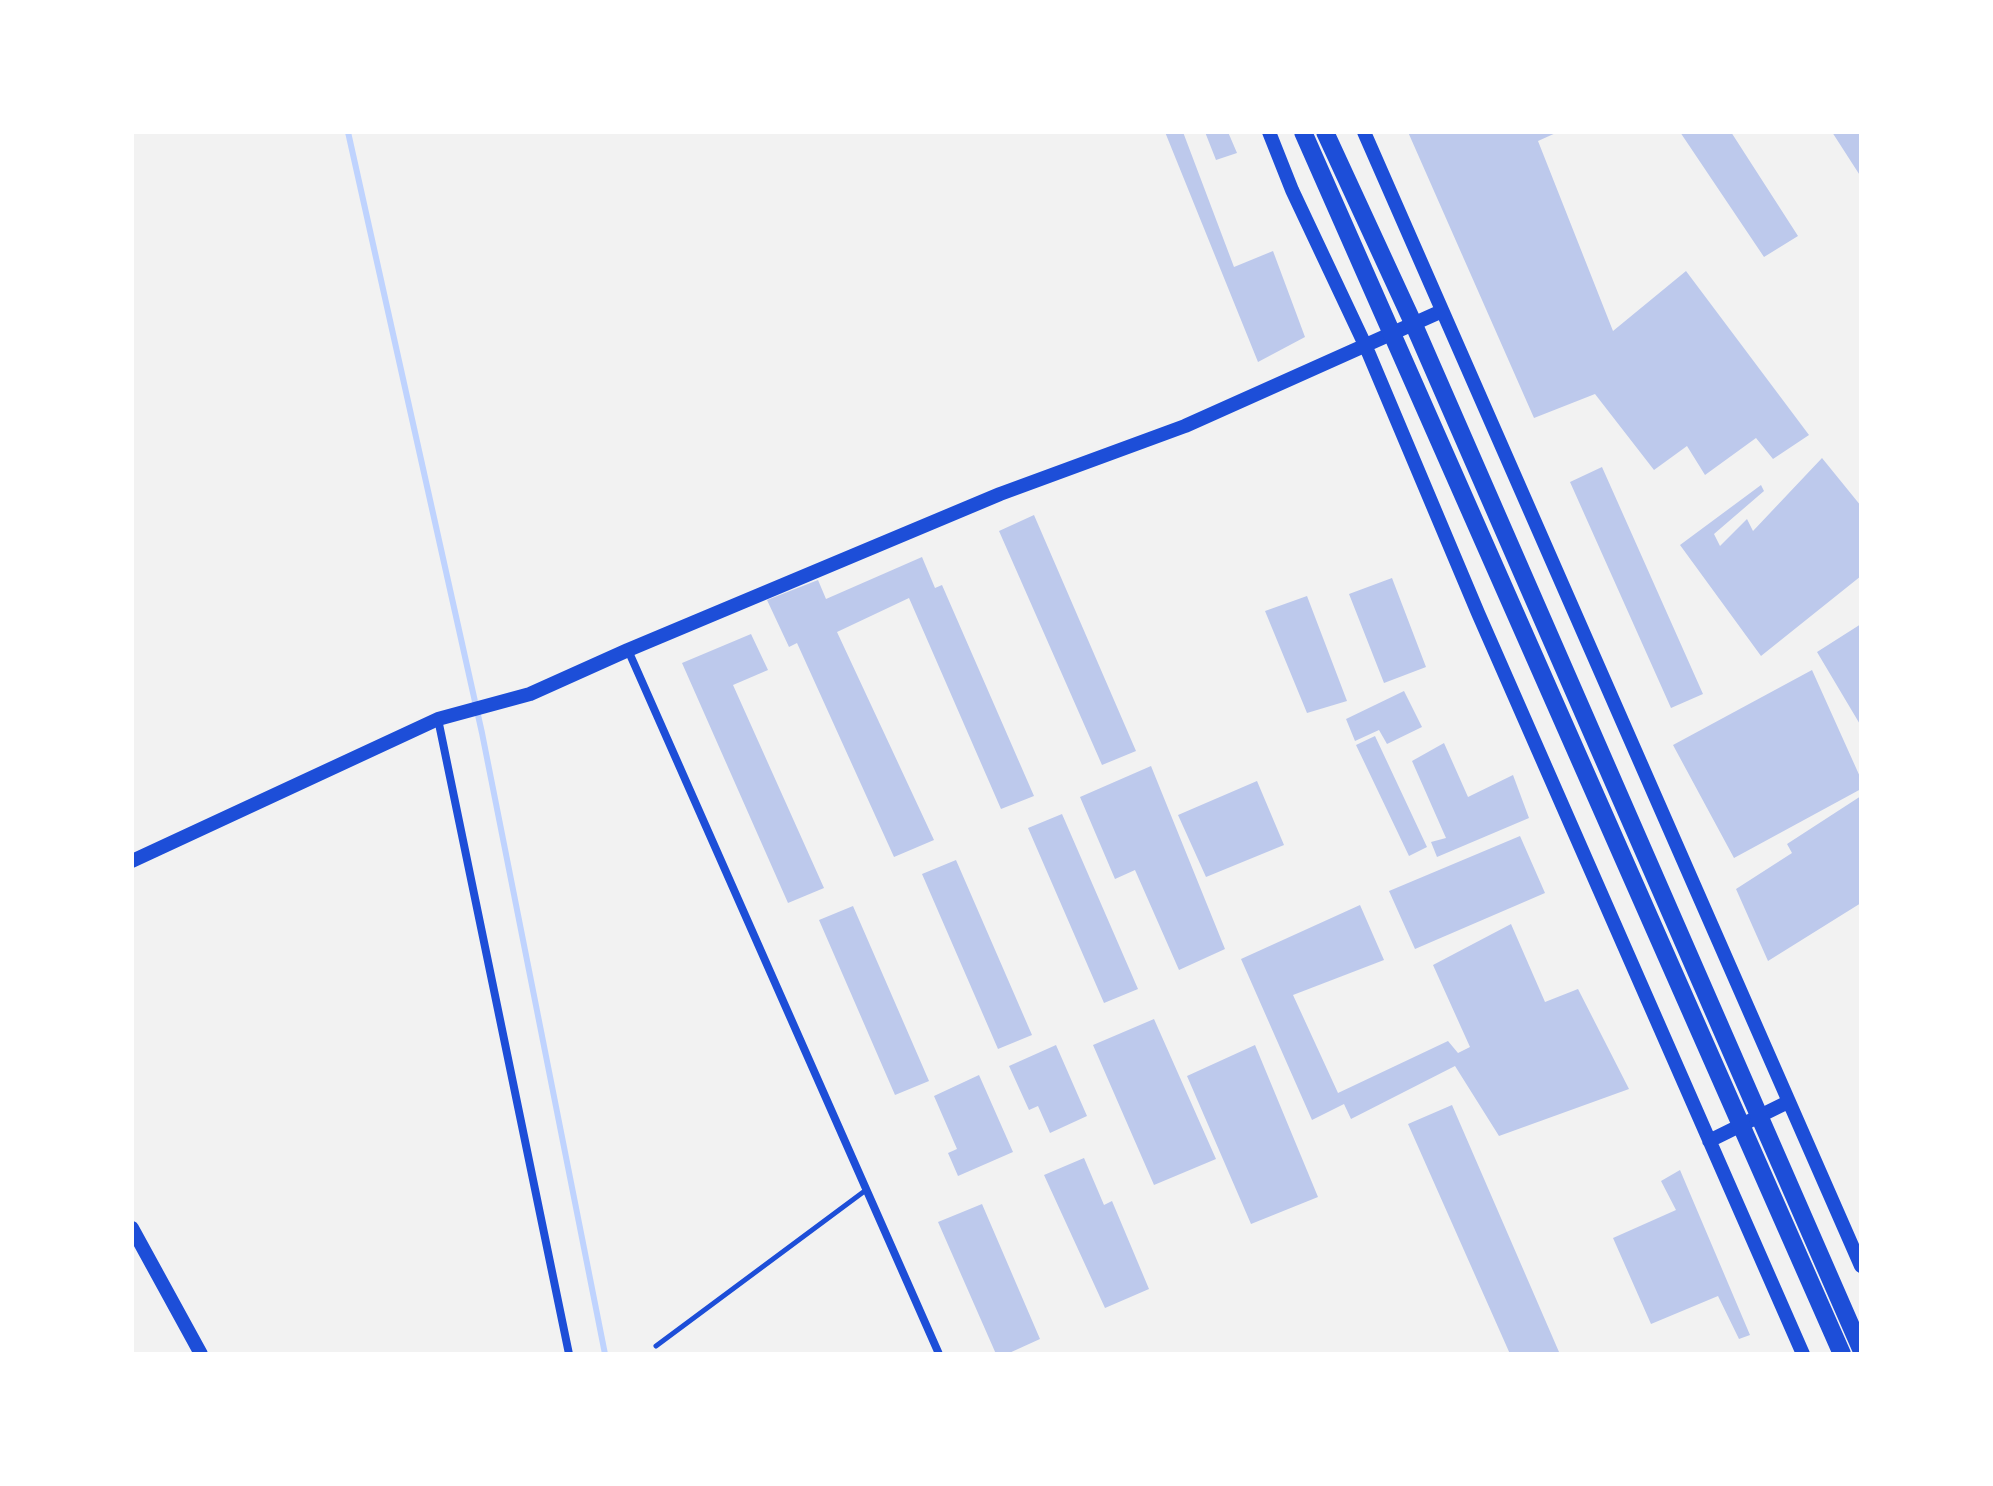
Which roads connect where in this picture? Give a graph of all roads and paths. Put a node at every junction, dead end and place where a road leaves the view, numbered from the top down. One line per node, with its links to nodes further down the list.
1 (1269, 132): 8 (street)
2 (1303, 132): 7 (highway)
3 (1325, 132): 6 (highway)
4 (1364, 132): 5 (street)
5 (1442, 311): 6 (street); 12 (street)
6 (1414, 325): 7 (street); 13 (highway)
7 (1392, 336): 8 (street); 14 (highway)
8 (1366, 347): 9 (street); 15 (street)
9 (628, 650): 10 (street); 16 (street)
10 (444, 717): 11 (street); 23 (street)
11 (132, 861)
12 (1788, 1102): 13 (street); 18 (street)
13 (1759, 1116): 14 (street); 20 (highway)
14 (1742, 1125): 15 (street); 25 (highway)
15 (1709, 1141): 21 (street)
16 (866, 1190): 19 (lane); 24 (street)
17 (132, 1228): 22 (street)
18 (1861, 1266)
19 (656, 1346)
20 (1861, 1349)
21 (1798, 1352)
22 (201, 1354)
23 (569, 1354)
24 (939, 1354)
25 (1842, 1354)

